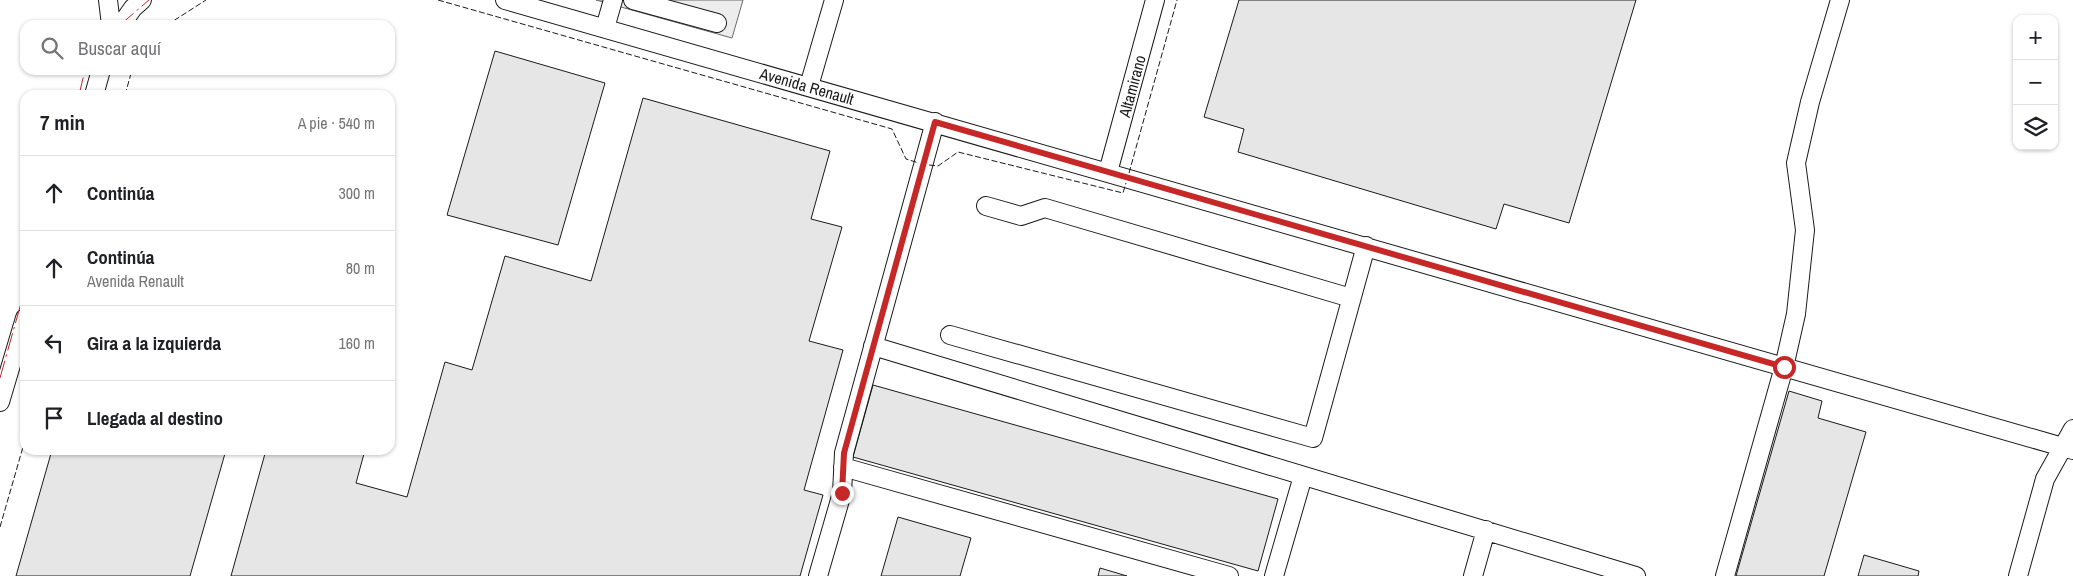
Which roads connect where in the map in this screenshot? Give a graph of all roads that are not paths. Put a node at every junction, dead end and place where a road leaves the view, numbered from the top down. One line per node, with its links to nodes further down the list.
1 (108, 0): 9 (street)
2 (142, 0): 10 (street)
3 (505, 0): 12 (street, Avenida Renault)
4 (613, 0): 12 (street)
5 (633, 0): 11 (street)
6 (834, 0): 14 (street)
7 (1155, 0): 17 (street, Altamirano)
8 (1840, 0): 24 (street)
9 (110, 20)
10 (125, 20)
11 (717, 24)
12 (605, 28): 14 (street, Avenida Renault)
13 (100, 75): 15 (street)
14 (810, 86): 16 (street, Avenida Renault)
15 (96, 90)
16 (935, 122): 17 (street, Avenida Renault); 23 (street)
17 (1108, 172): 19 (street, Avenida Renault)
18 (986, 206): 20 (street)
19 (1366, 246): 20 (street); 24 (street, Avenida Renault)
20 (1351, 298): 22 (street)
21 (20, 332): 25 (street)
22 (950, 335)
23 (873, 346): 29 (street); 30 (street)
24 (1784, 367): 28 (street, Avenida Renault); 38 (street)
25 (4, 378): 26 (street)
26 (0, 402)
27 (2073, 429): 28 (street)
28 (2068, 449): 39 (street)
29 (843, 467): 33 (street); 34 (street)
30 (1303, 476): 31 (street); 35 (street)
31 (1486, 530): 32 (street); 36 (street)
32 (1604, 572): 37 (street)
33 (818, 576)
34 (1229, 576)
35 (1274, 576)
36 (1473, 576)
37 (1636, 576)
38 (1725, 576)
39 (2018, 576)

